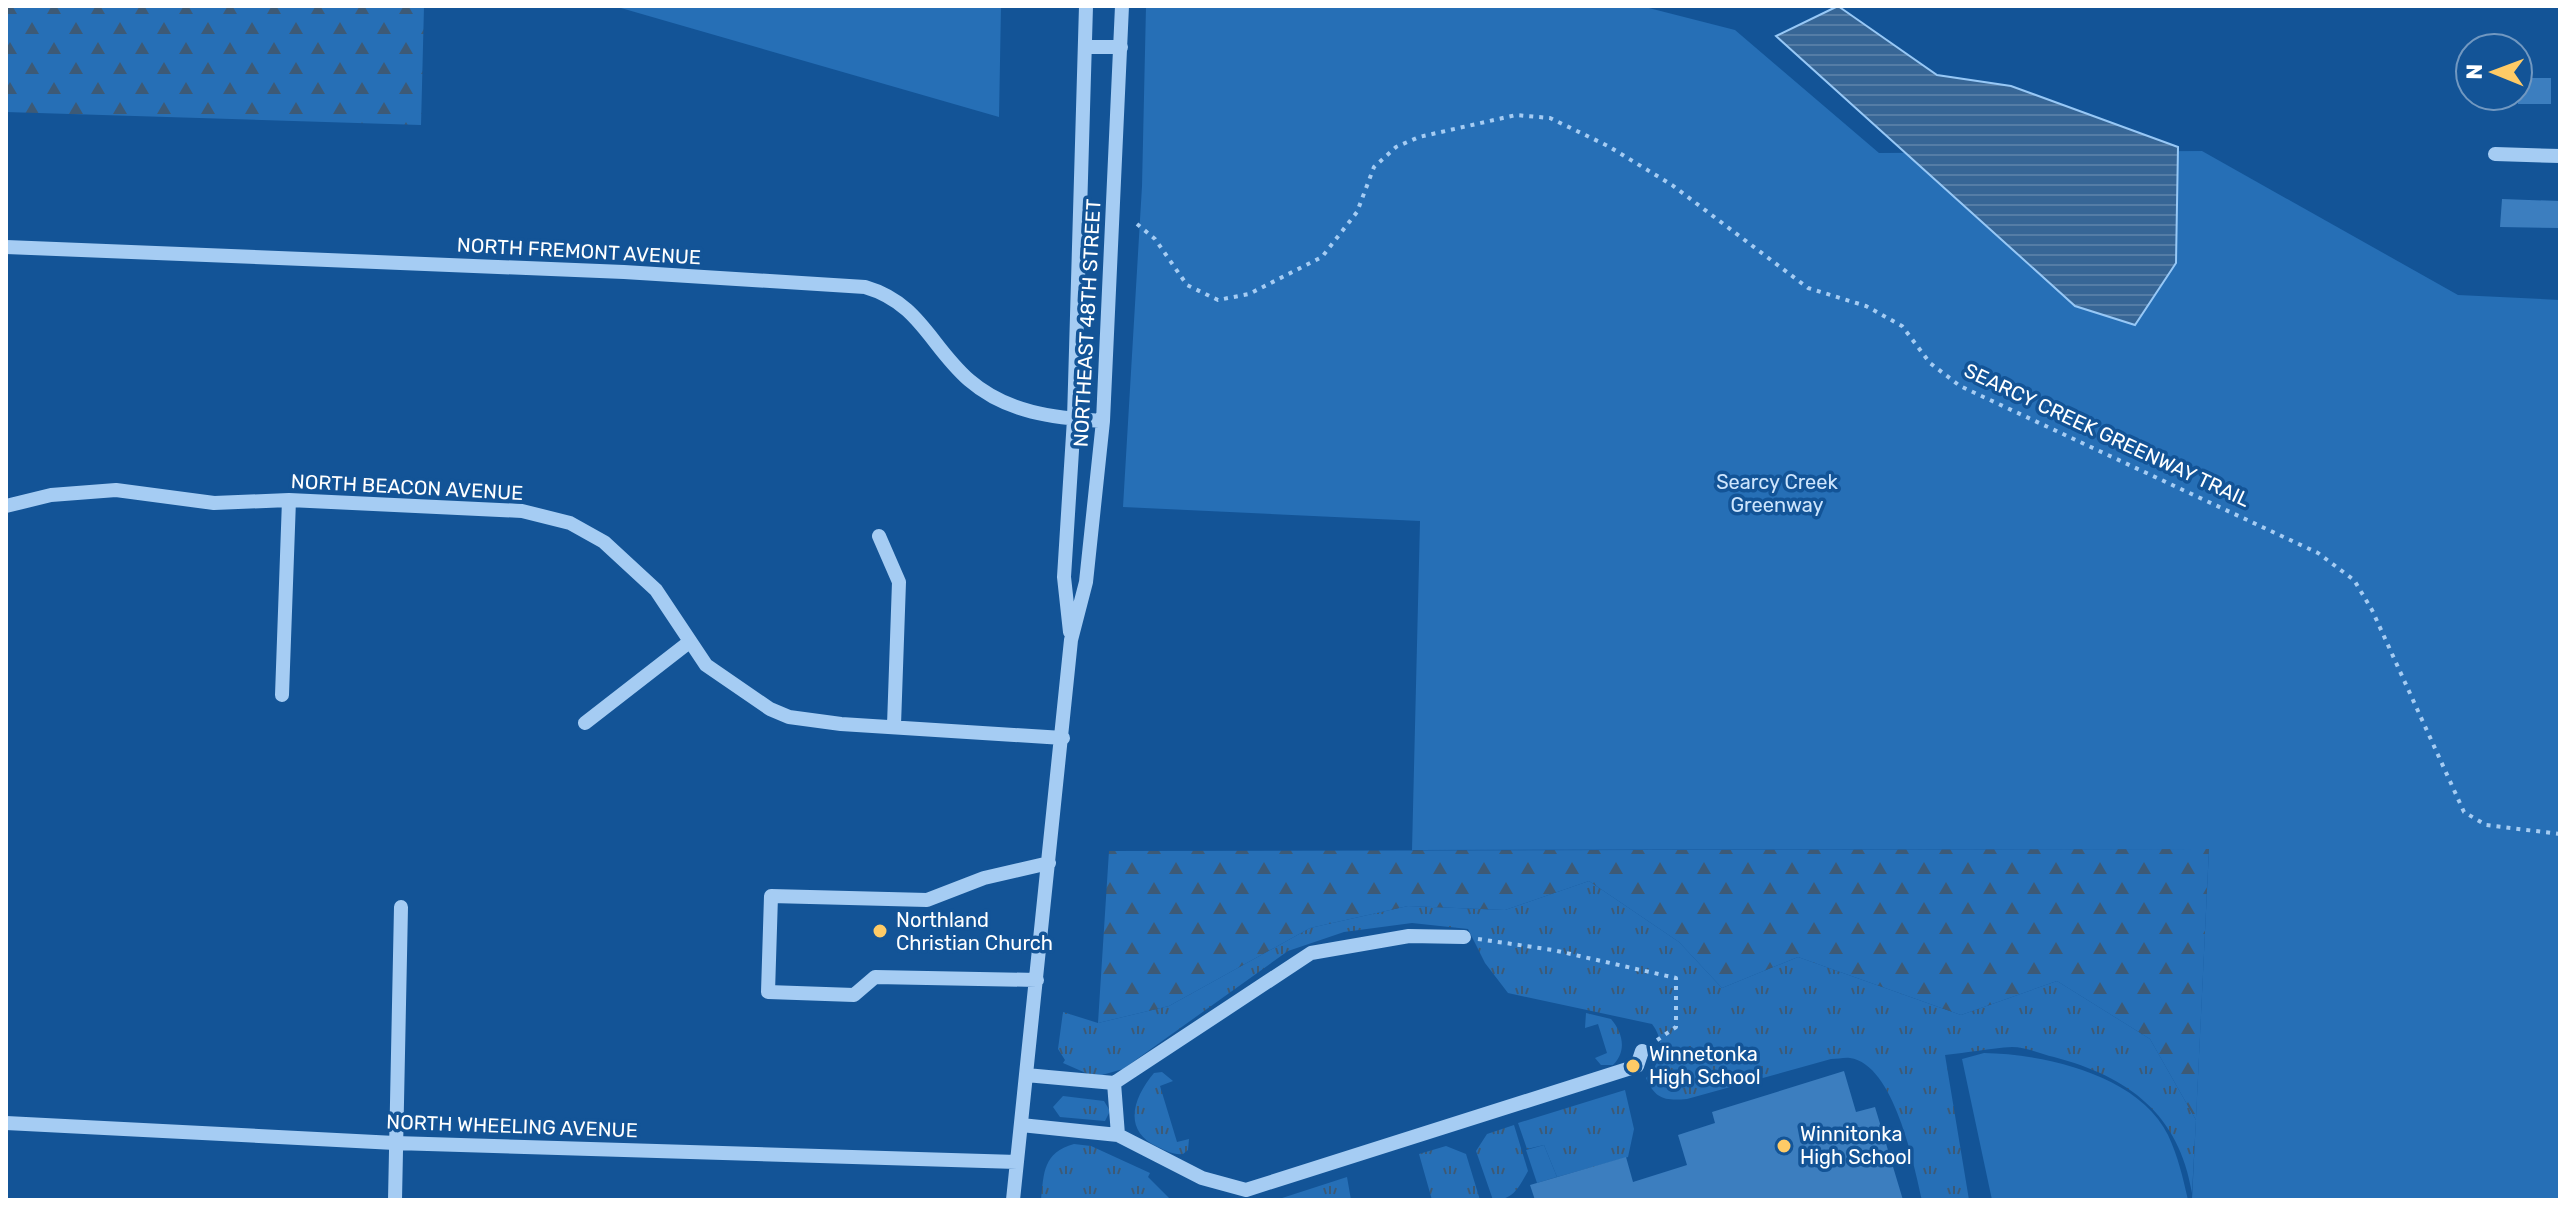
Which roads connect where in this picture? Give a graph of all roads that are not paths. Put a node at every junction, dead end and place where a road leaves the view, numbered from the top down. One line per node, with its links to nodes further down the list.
1 (1086, 6): 3 (street, NORTHEAST 48TH STREET)
2 (1122, 6): 4 (street, NORTHEAST 48TH STREET)
3 (1085, 47): 4 (street); 8 (street, NORTHEAST 48TH STREET)
4 (1121, 47): 9 (street, NORTHEAST 48TH STREET)
5 (2495, 154): 6 (street)
6 (2560, 156)
7 (6, 247): 8 (street, NORTH FREMONT AVENUE)
8 (1074, 419): 9 (street, NORTH FREMONT AVENUE); 13 (street, NORTHEAST 48TH STREET)
9 (1103, 421): 13 (street, NORTHEAST 48TH STREET)
10 (289, 500): 11 (street, NORTH BEACON AVENUE); 14 (street, NORTH BEACON AVENUE); 15 (street)
11 (6, 506)
12 (879, 536): 17 (street)
13 (1071, 640): 18 (street, NORTHEAST 48TH STREET)
14 (688, 643): 16 (street); 17 (street, NORTH BEACON AVENUE)
15 (282, 695)
16 (585, 723)
17 (894, 725): 18 (street, NORTH BEACON AVENUE)
18 (1063, 738): 19 (street, NORTHEAST 48TH STREET)
19 (1049, 863): 22 (street, NORTHEAST 48TH STREET); 22 (street)
20 (401, 907): 29 (street)
21 (1464, 937): 25 (street)
22 (1037, 980): 24 (street, NORTHEAST 48TH STREET)
23 (1642, 1051): 28 (street)
24 (1026, 1075): 25 (street); 27 (street, NORTHEAST 48TH STREET)
25 (1114, 1083): 28 (street)
26 (6, 1123): 29 (street, NORTH WHEELING AVENUE)
27 (1021, 1125): 28 (street); 30 (street, NORTHEAST 48TH STREET)
28 (1118, 1135)
29 (395, 1143): 30 (street, NORTH WHEELING AVENUE); 31 (street)
30 (1017, 1162): 32 (street, NORTHEAST 48TH STREET)
31 (395, 1200)
32 (1013, 1200)

